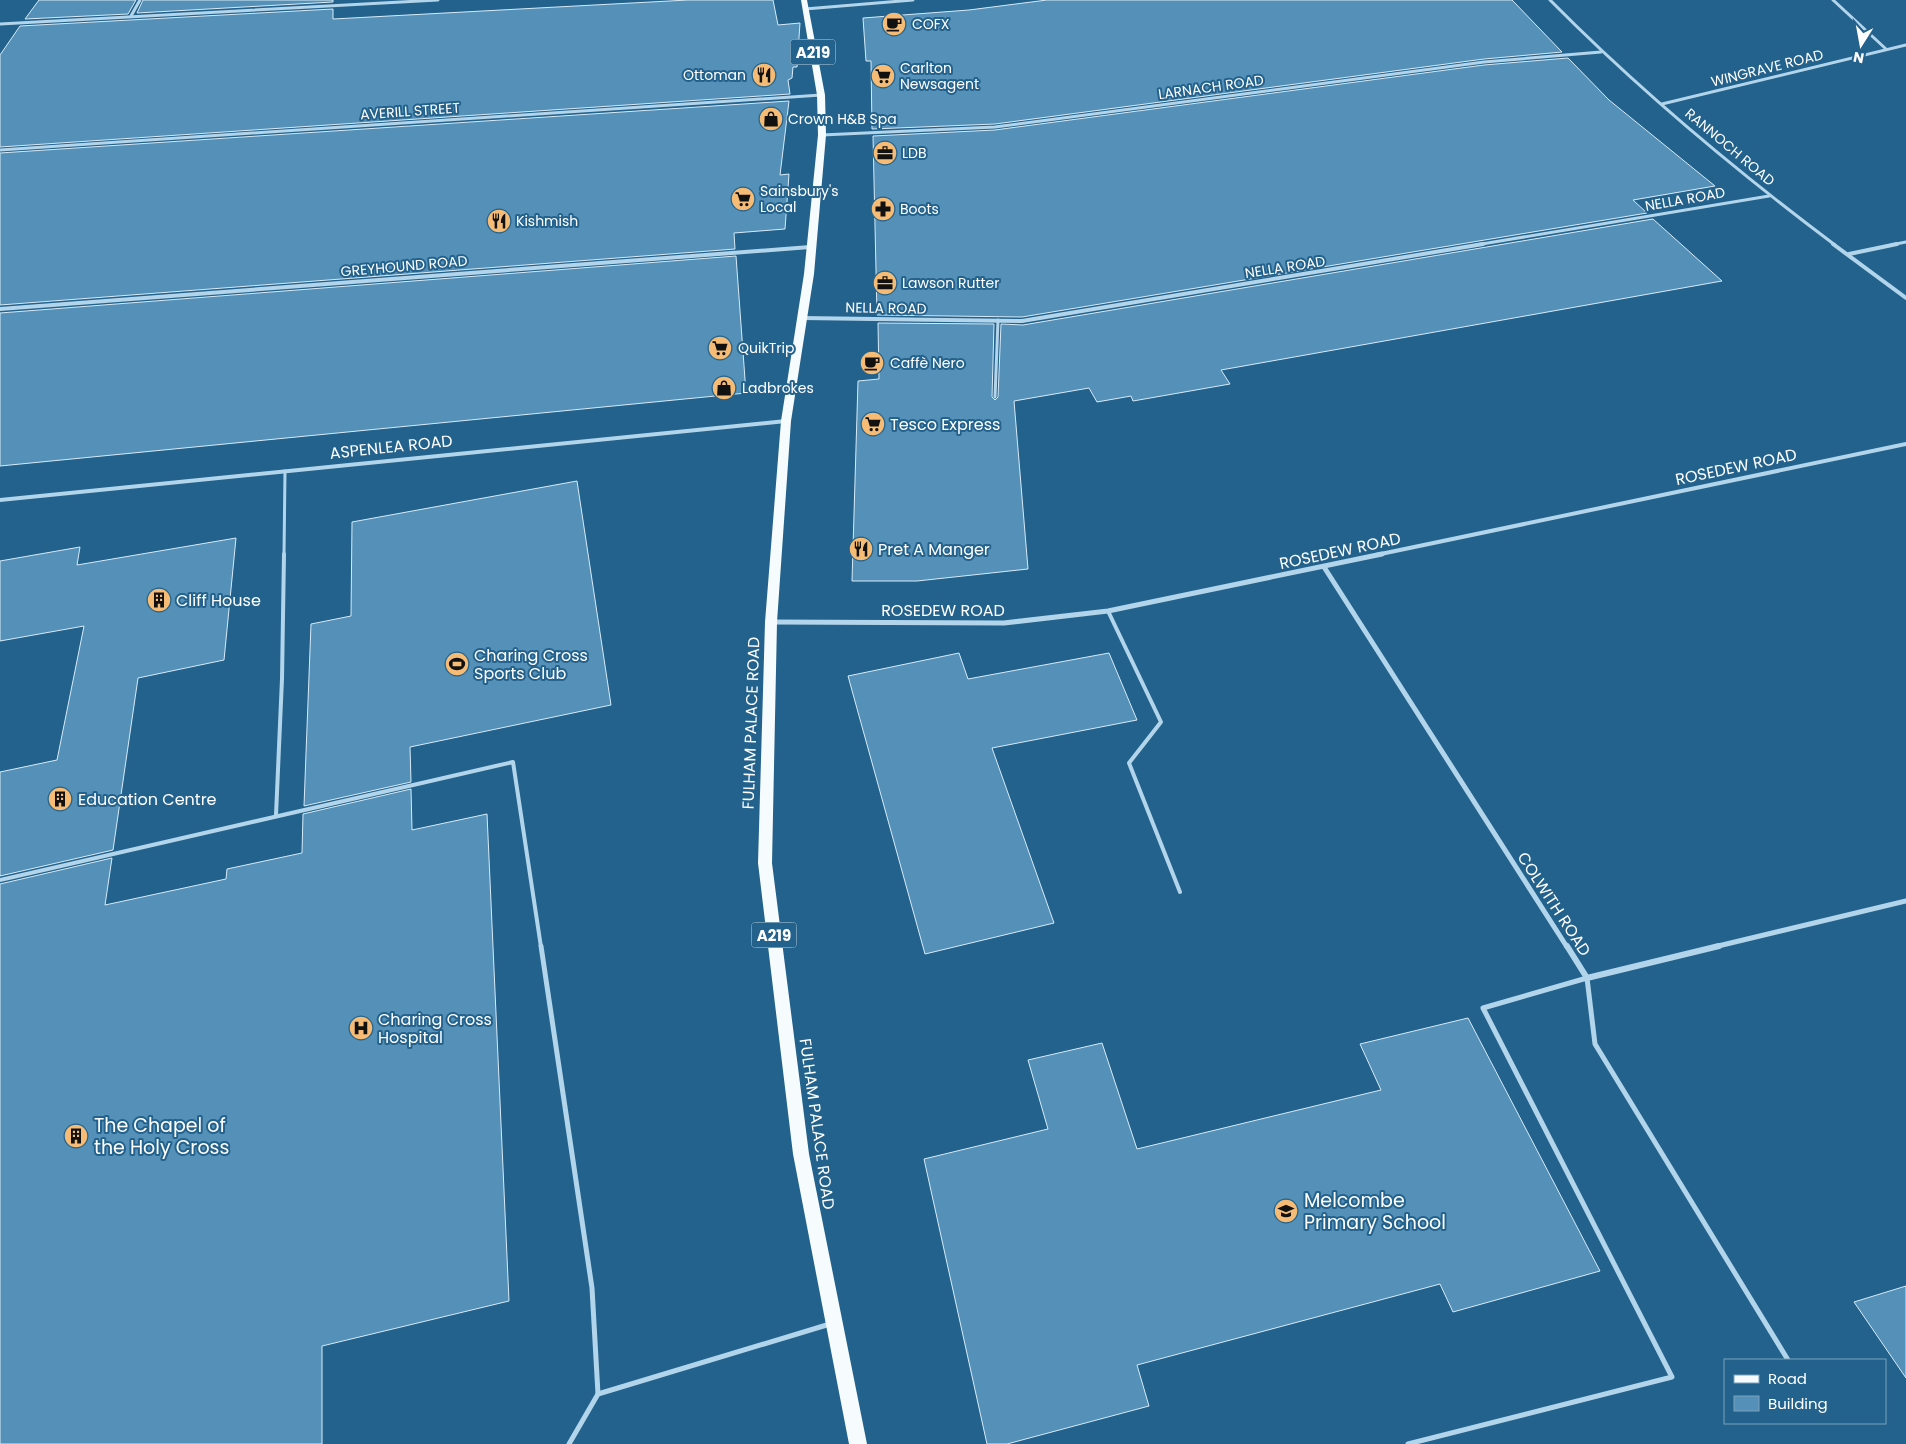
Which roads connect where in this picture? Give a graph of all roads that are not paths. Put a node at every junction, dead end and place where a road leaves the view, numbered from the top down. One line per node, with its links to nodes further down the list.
1 (140, 0): 9 (street)
2 (438, 0): 7 (street)
3 (804, 0): 8 (main road, FULHAM PALACE ROAD / A219)
4 (913, 0): 8 (street)
5 (1550, 0): 13 (street, RANNOCH ROAD)
6 (1833, 0): 12 (street)
7 (387, 2): 9 (street)
8 (805, 9): 14 (main road, FULHAM PALACE ROAD / A219)
9 (131, 16): 10 (street)
10 (0, 24)
11 (1906, 45): 12 (street, WINGRAVE ROAD)
12 (1886, 49): 15 (street, WINGRAVE ROAD)
13 (1601, 52): 15 (street, RANNOCH ROAD); 16 (street, LARNACH ROAD)
14 (821, 95): 16 (main road, FULHAM PALACE ROAD / A219); 17 (street, AVERILL STREET)
15 (1662, 104): 18 (street, RANNOCH ROAD)
16 (822, 136): 20 (main road, FULHAM PALACE ROAD / A219)
17 (0, 150)
18 (1769, 196): 21 (street, RANNOCH ROAD); 25 (street, NELLA ROAD)
19 (1906, 242): 21 (street)
20 (810, 247): 23 (street, GREYHOUND ROAD); 24 (main road, FULHAM PALACE ROAD / A219)
21 (1849, 254): 22 (street, RANNOCH ROAD)
22 (1906, 298)
23 (0, 309)
24 (802, 318): 25 (street, NELLA ROAD); 27 (main road, FULHAM PALACE ROAD / A219)
25 (998, 320): 26 (lane)
26 (995, 397)
27 (786, 421): 29 (street, ASPENLEA ROAD); 33 (main road, FULHAM PALACE ROAD / A219)
28 (1906, 444): 31 (street, ROSEDEW ROAD)
29 (284, 471): 30 (street, ASPENLEA ROAD); 34 (lane)
30 (0, 500)
31 (1324, 568): 32 (street, ROSEDEW ROAD); 38 (street, COLWITH ROAD)
32 (1108, 611): 33 (street, ROSEDEW ROAD); 36 (lane)
33 (771, 622): 39 (main road, FULHAM PALACE ROAD / A219)
34 (276, 815): 35 (lane); 41 (lane)
35 (0, 880)
36 (1180, 892)
37 (1906, 901): 38 (street, COLWITH ROAD)
38 (1587, 978): 40 (lane); 44 (lane)
39 (833, 1324): 41 (lane); 43 (main road, FULHAM PALACE ROAD / A219)
40 (1787, 1359)
41 (598, 1394): 42 (lane)
42 (569, 1444)
43 (858, 1444)
44 (1408, 1444)

